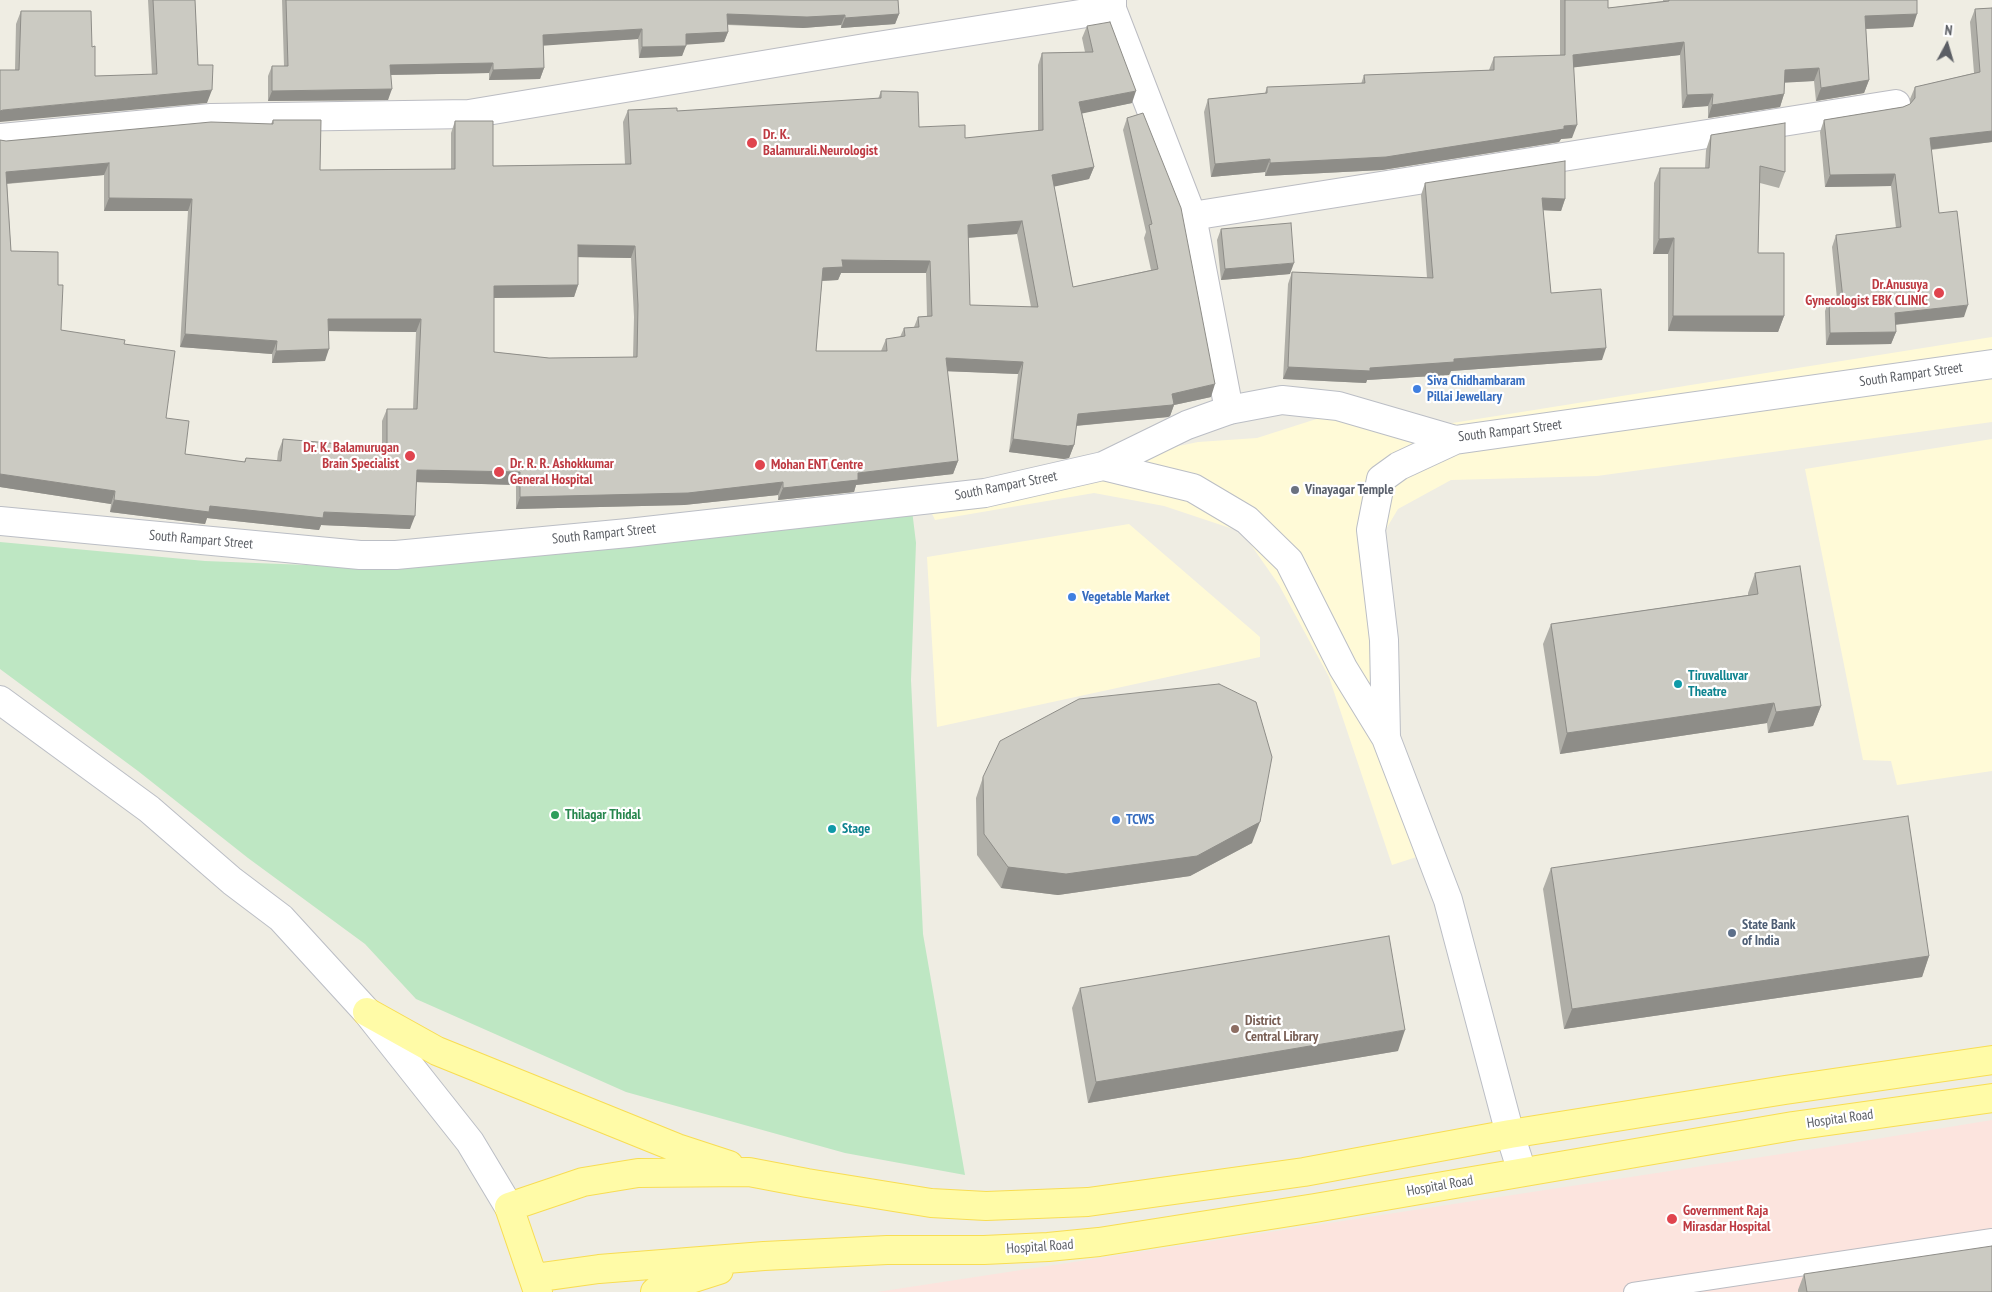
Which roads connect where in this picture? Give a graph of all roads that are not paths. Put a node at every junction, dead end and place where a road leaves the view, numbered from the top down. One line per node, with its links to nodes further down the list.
1 (1112, 5): 3 (street); 4 (street)
2 (1896, 104): 4 (street)
3 (0, 138)
4 (1192, 216): 6 (street)
5 (1992, 364): 7 (street, South Rampart Street)
6 (1229, 410): 7 (street, South Rampart Street); 8 (street, South Rampart Street)
7 (1455, 440): 11 (street)
8 (1103, 466): 9 (street, South Rampart Street); 11 (street)
9 (0, 522)
10 (0, 700): 12 (street)
11 (1386, 738): 15 (street)
12 (367, 1012): 16 (main road); 18 (street)
13 (1992, 1060): 15 (main road)
14 (1992, 1098): 17 (main road, Hospital Road)
15 (1510, 1134): 16 (main road); 17 (street)
16 (750, 1172): 18 (main road)
17 (1522, 1172): 20 (main road, Hospital Road)
18 (509, 1207): 21 (main road)
19 (1992, 1238): 23 (lane)
20 (764, 1256): 21 (main road); 22 (main road)
21 (536, 1285)
22 (654, 1292)
23 (1633, 1292)

